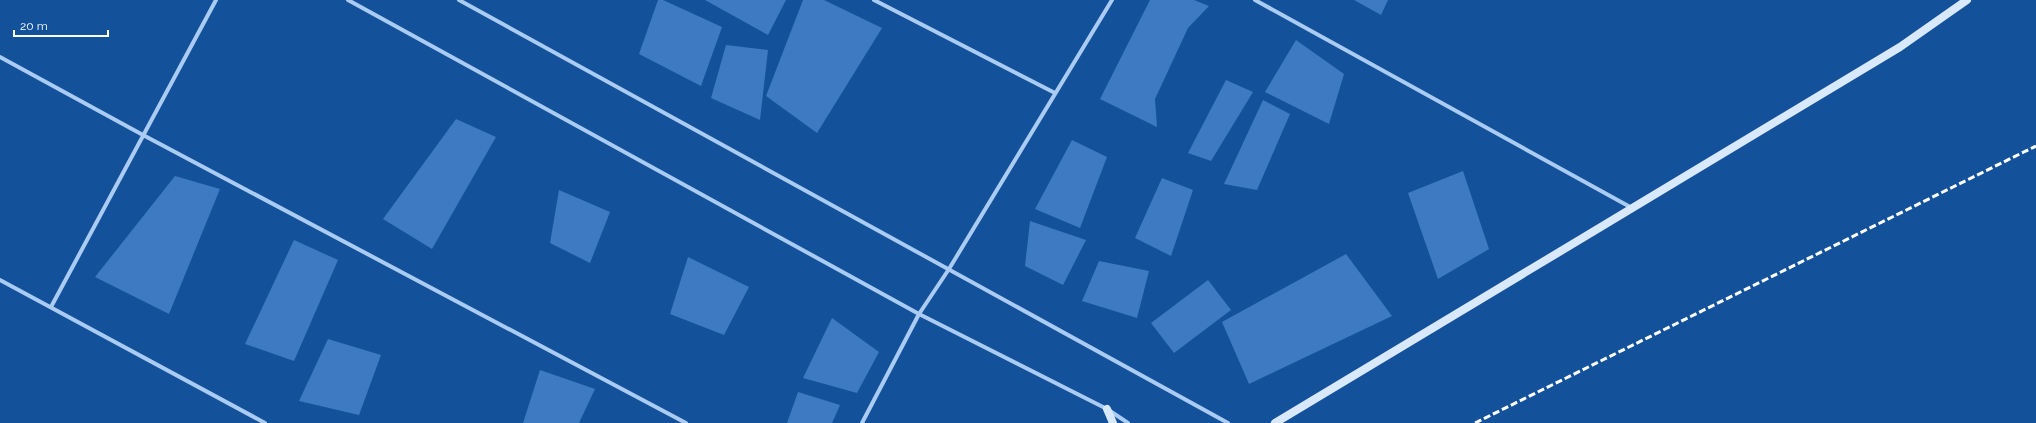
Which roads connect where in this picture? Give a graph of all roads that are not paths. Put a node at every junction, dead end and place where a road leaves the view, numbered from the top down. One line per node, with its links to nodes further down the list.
1 (216, 0): 10 (street)
2 (348, 0): 15 (street)
3 (459, 0): 12 (street)
4 (874, 0): 9 (street)
5 (1112, 0): 9 (street)
6 (1255, 0): 11 (street)
7 (1967, 0): 11 (street)
8 (0, 57): 10 (street)
9 (1055, 92): 12 (street)
10 (143, 135): 14 (street); 18 (street)
11 (1632, 209): 23 (street)
12 (949, 269): 15 (street); 22 (street)
13 (0, 280): 14 (street)
14 (51, 307): 17 (street)
15 (920, 314): 16 (street); 19 (street)
16 (1107, 409): 20 (street); 21 (street)
17 (265, 423)
18 (686, 423)
19 (862, 423)
20 (1113, 423)
21 (1128, 423)
22 (1228, 423)
23 (1275, 423)

